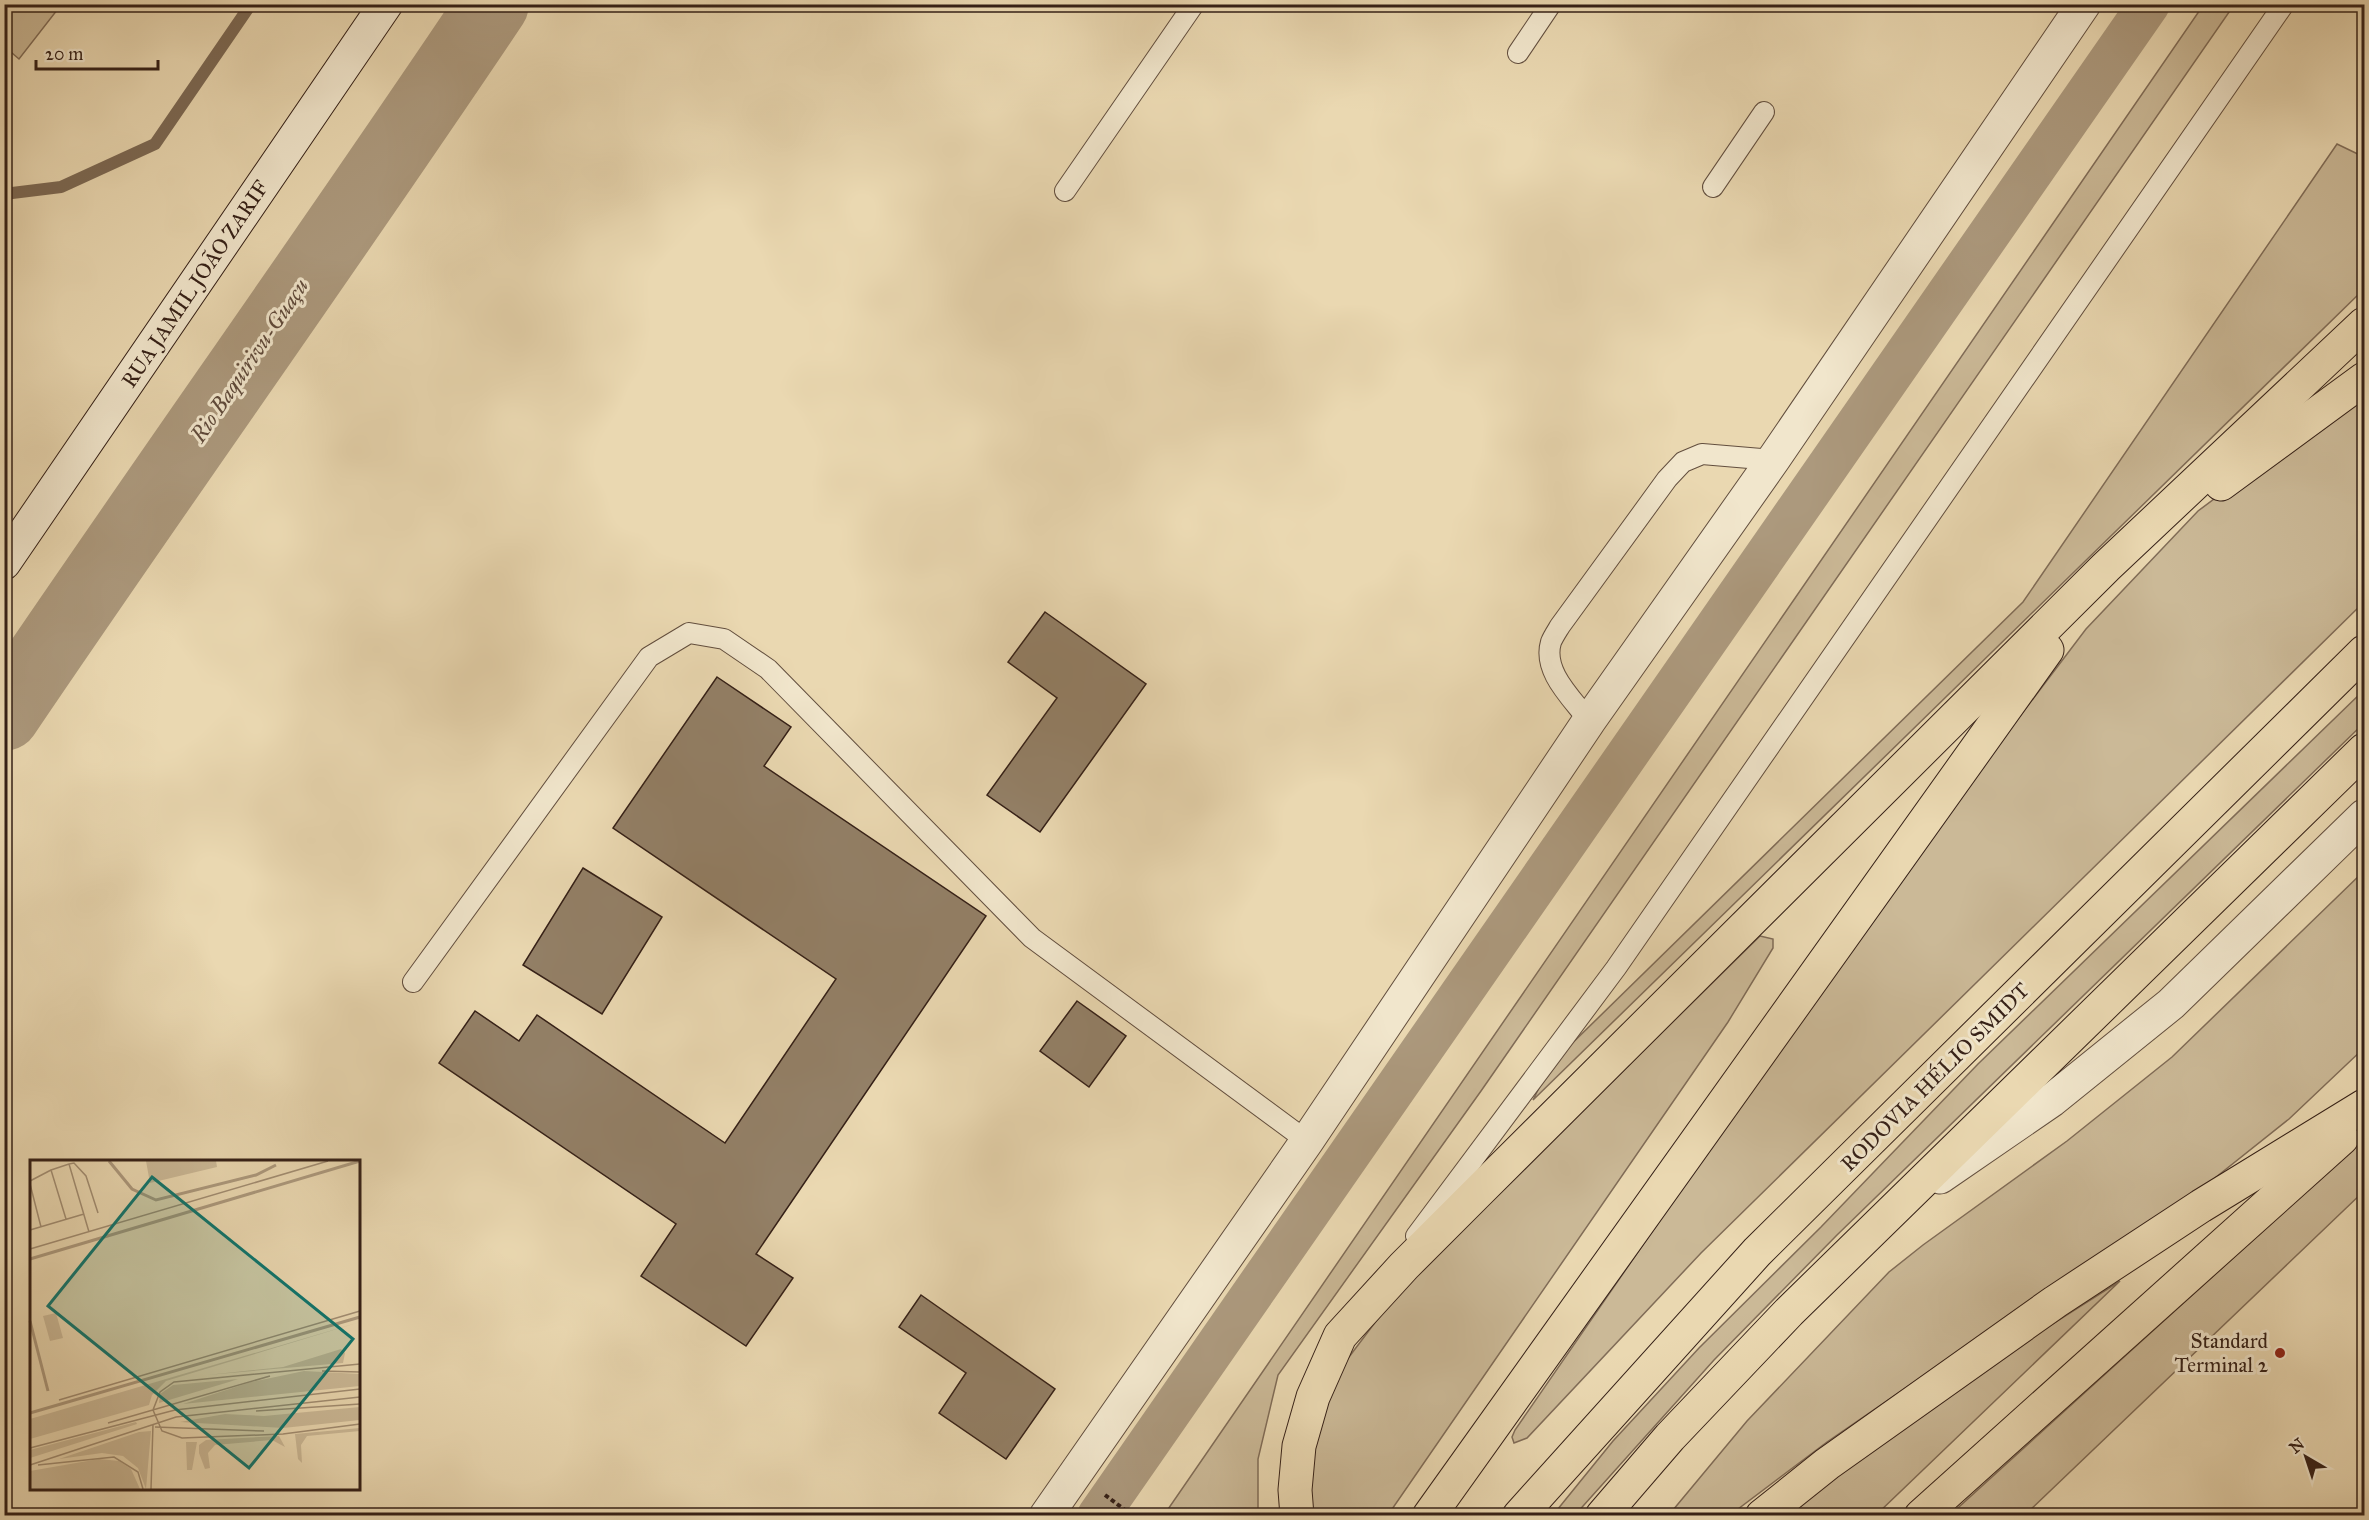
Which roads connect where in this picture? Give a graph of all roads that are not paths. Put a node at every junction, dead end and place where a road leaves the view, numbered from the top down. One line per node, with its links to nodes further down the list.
1 (386, 4): 13 (street, RUA JAMIL JOÃO ZARIF)
2 (1194, 4): 9 (lane)
3 (1551, 4): 6 (lane)
4 (2084, 4): 12 (street)
5 (2284, 4): 24 (lane)
6 (1518, 53)
7 (1764, 112): 8 (lane)
8 (1713, 187)
9 (1065, 191)
10 (2364, 324): 14 (main road)
11 (2364, 379): 14 (main road)
12 (1773, 460): 16 (street); 16 (lane)
13 (4, 563)
14 (2106, 567): 24 (main road); 27 (main road)
15 (2364, 652): 28 (main road, RODOVIA HÉLIO SMIDT)
16 (1589, 721): 22 (street)
17 (2364, 750): 23 (main road)
18 (2364, 816): 23 (street)
19 (413, 982): 22 (lane)
20 (2364, 1106): 30 (main road)
21 (2364, 1118): 31 (main road)
22 (1306, 1141): 25 (street)
23 (1894, 1208): 29 (main road)
24 (1340, 1336): 26 (main road)
25 (1046, 1515)
26 (1297, 1515)
27 (1429, 1515)
28 (1519, 1515)
29 (1602, 1515)
30 (1762, 1515)
31 (1921, 1515)

